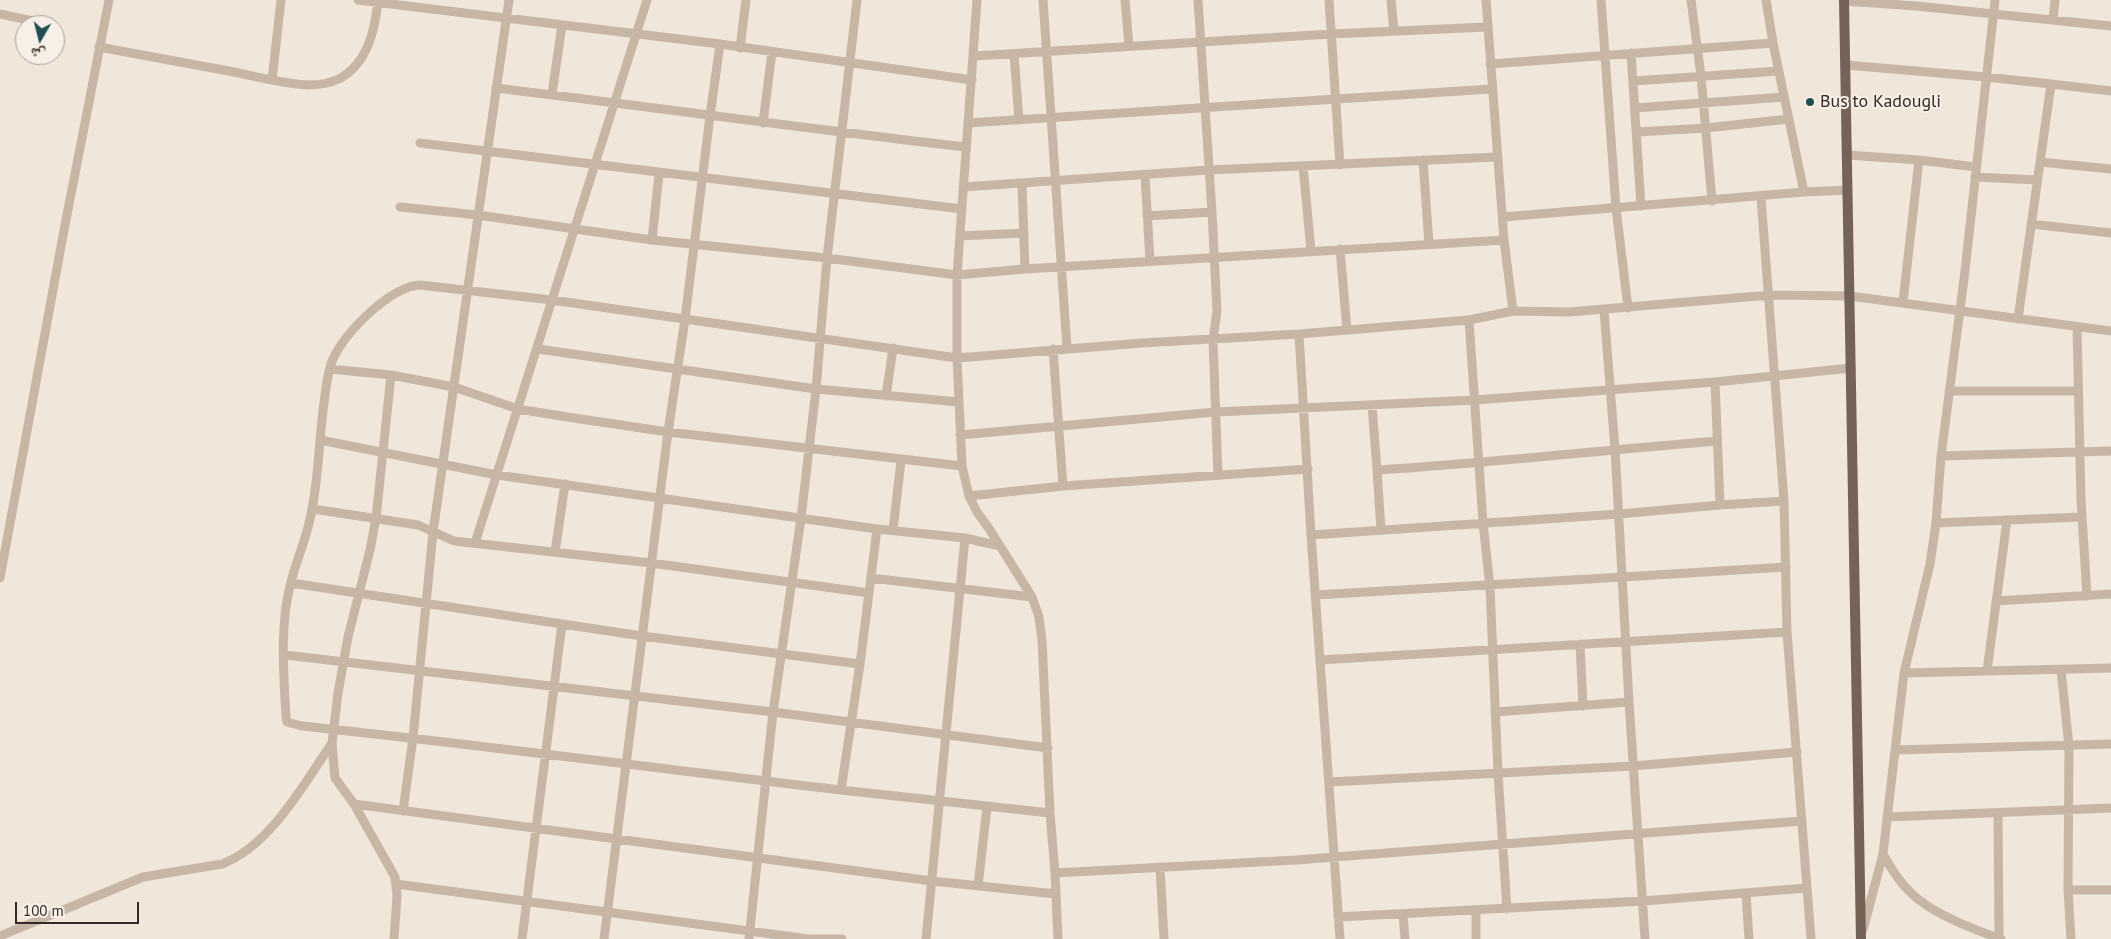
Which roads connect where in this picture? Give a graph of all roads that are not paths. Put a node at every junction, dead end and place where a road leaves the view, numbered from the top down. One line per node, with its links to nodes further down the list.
1 (109, 0): 39 (street)
2 (281, 0): 54 (street)
3 (358, 0): 21 (street)
4 (446, 0): 23 (street)
5 (509, 0): 27 (street)
6 (647, 0): 33 (street)
7 (746, 0): 40 (street)
8 (856, 0): 48 (street)
9 (977, 0): 47 (street)
10 (1044, 0): 43 (street)
11 (1125, 0): 38 (street)
12 (1198, 0): 36 (street)
13 (1329, 0): 34 (street)
14 (1391, 0): 32 (street)
15 (1486, 0): 31 (street)
16 (1601, 0): 46 (street)
17 (1691, 0): 41 (street)
18 (1766, 0): 35 (street)
19 (1994, 0): 25 (street)
20 (2056, 0): 28 (street)
21 (377, 1): 23 (street); 54 (street)
22 (1844, 1): 25 (street); 50 (main road)
23 (445, 10): 27 (street)
24 (0, 14): 26 (street)
25 (1993, 14): 28 (street); 53 (street)
26 (15, 17)
27 (507, 17): 29 (street); 58 (street)
28 (2053, 20): 30 (street)
29 (562, 25): 33 (street); 61 (street)
30 (2111, 26)
31 (1487, 27): 32 (street); 49 (street)
32 (1394, 31): 34 (street)
33 (635, 34): 37 (street); 64 (street)
34 (1331, 34): 36 (street); 63 (street)
35 (1773, 42): 41 (street); 51 (street)
36 (1200, 43): 38 (street); 66 (street)
37 (720, 44): 40 (street); 68 (street)
38 (1128, 46): 43 (street)
39 (99, 47): 54 (street); 215 (street)
40 (740, 48): 42 (street)
41 (1698, 49): 44 (street); 52 (street)
42 (772, 52): 48 (street); 72 (street)
43 (1046, 52): 45 (street); 69 (street)
44 (1632, 53): 46 (street); 56 (street)
45 (1014, 54): 47 (street); 71 (street)
46 (1604, 55): 49 (street); 106 (street)
47 (974, 56): 55 (street)
48 (850, 63): 55 (street); 76 (street)
49 (1490, 64): 59 (street)
50 (1846, 65): 53 (street); 80 (main road)
51 (1779, 71): 52 (street); 62 (street)
52 (1701, 76): 56 (street); 65 (street)
53 (1986, 77): 57 (street); 88 (street)
54 (272, 80)
55 (972, 80): 73 (street)
56 (1634, 81): 67 (street)
57 (2051, 84): 60 (street); 84 (street)
58 (496, 88): 61 (street); 79 (street)
59 (1491, 89): 63 (street); 81 (street)
60 (2111, 91)
61 (552, 94): 64 (street)
62 (1784, 97): 65 (street); 70 (street)
63 (1336, 100): 66 (street); 86 (street)
64 (615, 102): 68 (street); 85 (street)
65 (1703, 103): 67 (street); 74 (street)
66 (1204, 107): 69 (street); 90 (street)
67 (1636, 108): 75 (street)
68 (710, 116): 72 (street); 94 (street)
69 (1052, 118): 71 (street); 95 (street)
70 (1789, 119): 74 (street); 100 (street)
71 (1019, 120): 73 (street)
72 (763, 123): 76 (street)
73 (968, 123): 78 (street)
74 (1706, 128): 75 (street); 103 (street)
75 (1637, 132): 105 (street)
76 (841, 133): 78 (street); 101 (street)
77 (420, 143): 79 (street)
78 (966, 147): 98 (street)
79 (487, 151): 85 (street); 109 (street)
80 (1848, 155): 83 (street); 99 (main road)
81 (1498, 157): 82 (street); 111 (street)
82 (1423, 160): 86 (street); 119 (street)
83 (1918, 160): 88 (street); 133 (street)
84 (2040, 162): 89 (street); 96 (street)
85 (595, 164): 91 (street); 113 (street)
86 (1340, 165): 87 (street)
87 (1304, 166): 90 (street); 122 (street)
88 (1976, 167): 93 (street)
89 (2111, 169)
90 (1209, 170): 92 (street); 108 (street)
91 (659, 174): 94 (street); 117 (street)
92 (1144, 175): 95 (street); 110 (street)
93 (1975, 177): 96 (street); 136 (street)
94 (703, 179): 101 (street); 120 (street)
95 (1057, 180): 97 (street); 126 (street)
96 (2037, 180): 112 (street)
97 (1022, 182): 98 (street); 114 (street)
98 (963, 187): 107 (street)
99 (1848, 190): 100 (street); 131 (main road)
100 (1804, 192): 102 (street)
101 (835, 195): 107 (street); 123 (street)
102 (1761, 197): 103 (street); 130 (street)
103 (1712, 200): 105 (street)
104 (400, 206): 109 (street)
105 (1641, 206): 106 (street)
106 (1616, 208): 111 (street); 134 (street)
107 (962, 209): 116 (street)
108 (1212, 212): 110 (street); 124 (street)
109 (478, 215): 113 (street); 129 (street)
110 (1147, 216): 125 (street)
111 (1503, 218): 118 (street)
112 (2031, 224): 115 (street); 139 (street)
113 (576, 229): 117 (street); 132 (street)
114 (1024, 232): 116 (street); 127 (street)
115 (2111, 233)
116 (960, 236): 128 (street)
117 (652, 240): 120 (street)
118 (1504, 240): 119 (street); 137 (street)
119 (1429, 244): 121 (street)
120 (694, 245): 123 (street); 138 (street)
121 (1340, 249): 122 (street); 142 (street)
122 (1311, 251): 124 (street)
123 (827, 258): 128 (street); 145 (street)
124 (1214, 258): 125 (street); 146 (street)
125 (1150, 261): 126 (street)
126 (1062, 267): 127 (street); 148 (street)
127 (1024, 269): 128 (street)
128 (957, 275): 151 (street)
129 (467, 289): 132 (street); 153 (street); 158 (street)
130 (1770, 295): 131 (street); 134 (street); 156 (street)
131 (1850, 296): 133 (street); 152 (main road)
132 (552, 300): 138 (street); 149 (street)
133 (1903, 302): 136 (street)
134 (1628, 308): 135 (street)
135 (1604, 310): 137 (street); 160 (street)
136 (1959, 310): 139 (street); 161 (street)
137 (1513, 311): 140 (street)
138 (685, 319): 145 (street); 154 (street)
139 (2018, 319): 141 (street)
140 (1469, 320): 142 (street); 164 (street)
141 (2077, 327): 143 (street); 162 (street)
142 (1347, 330): 144 (street)
143 (2111, 331)
144 (1299, 334): 146 (street); 168 (street)
145 (820, 339): 147 (street); 159 (street)
146 (1213, 340): 148 (street); 169 (street)
147 (893, 348): 151 (street); 163 (street)
148 (1067, 348): 150 (street)
149 (538, 349): 154 (street); 167 (street)
150 (1053, 349): 151 (street); 170 (street)
151 (957, 358): 165 (street)
152 (1852, 368): 156 (street); 304 (main road)
153 (330, 369): 155 (street); 173 (street)
154 (678, 370): 159 (street); 171 (street)
155 (391, 376): 158 (street); 178 (street)
156 (1775, 376): 157 (street); 193 (street)
157 (1715, 382): 160 (street); 174 (street)
158 (454, 387): 167 (street); 183 (street)
159 (816, 389): 163 (street); 175 (street)
160 (1610, 391): 164 (street); 176 (street)
161 (1949, 391): 162 (street); 180 (street)
162 (2078, 391): 179 (street)
163 (886, 396): 165 (street)
164 (1475, 400): 166 (street); 182 (street)
165 (959, 402): 172 (street)
166 (1372, 405): 168 (street); 186 (street)
167 (518, 408): 171 (street); 187 (street)
168 (1305, 408): 169 (street); 185 (street)
169 (1216, 412): 170 (street); 188 (street)
170 (1057, 425): 172 (street); 190 (street)
171 (668, 432): 175 (street); 192 (street)
172 (960, 435): 184 (street)
173 (320, 440): 178 (street); 195 (street)
174 (1717, 441): 176 (street); 194 (street)
175 (809, 449): 181 (street); 199 (street)
176 (1615, 449): 182 (street); 196 (street)
177 (2111, 451): 179 (street)
178 (382, 452): 183 (street); 198 (street)
179 (2081, 452): 180 (street); 197 (street)
180 (1941, 456): 201 (street)
181 (901, 461): 184 (street); 204 (street)
182 (1478, 464): 186 (street); 202 (street)
183 (443, 465): 187 (street); 206 (street)
184 (962, 466): 191 (street)
185 (1308, 470): 188 (street); 207 (street)
186 (1377, 470): 205 (street)
187 (497, 475): 189 (street); 209 (street)
188 (1218, 475): 190 (street)
189 (565, 484): 192 (street); 211 (street)
190 (1063, 486): 191 (street)
191 (969, 496): 210 (street)
192 (660, 497): 199 (street); 212 (street)
193 (1784, 501): 194 (street); 213 (street)
194 (1720, 505): 196 (street)
195 (313, 509): 198 (street); 218 (street)
196 (1619, 514): 202 (street); 214 (street)
197 (2082, 517): 200 (street); 225 (street)
198 (376, 518): 206 (street); 222 (street)
199 (800, 518): 203 (street); 217 (street)
200 (2007, 520): 201 (street); 227 (street)
201 (1936, 522): 244 (street)
202 (1483, 523): 205 (street); 219 (street)
203 (877, 529): 204 (street); 216 (street)
204 (893, 530): 208 (street)
205 (1381, 530): 207 (street)
206 (433, 532): 209 (street); 228 (street)
207 (1311, 535): 224 (street)
208 (965, 538): 210 (street); 220 (street)
209 (474, 543): 211 (street)
210 (1000, 546): 226 (street)
211 (555, 552): 212 (street)
212 (651, 564): 217 (street); 231 (street)
213 (1786, 567): 214 (street); 230 (street)
214 (1622, 576): 219 (street); 232 (street)
215 (0, 578)
216 (871, 578): 220 (street); 221 (street)
217 (792, 581): 221 (street); 235 (street)
218 (291, 583): 222 (street); 236 (street)
219 (1490, 586): 224 (street); 234 (street)
220 (960, 587): 226 (street); 253 (street)
221 (869, 593): 239 (street)
222 (359, 594): 228 (street); 238 (street)
223 (2111, 594): 225 (street)
224 (1316, 596): 237 (street)
225 (2087, 596): 227 (street)
226 (1032, 597): 258 (street)
227 (1996, 600): 243 (street)
228 (425, 604): 229 (street); 242 (street)
229 (562, 624): 231 (street); 245 (street)
230 (1787, 632): 232 (street); 260 (street)
231 (642, 636): 235 (street); 246 (street)
232 (1625, 642): 233 (street); 247 (street)
233 (1580, 644): 234 (street); 248 (street)
234 (1493, 649): 237 (street); 250 (street)
235 (781, 654): 239 (street); 249 (street)
236 (285, 656): 238 (street); 252 (street)
237 (1320, 660): 266 (street)
238 (343, 663): 242 (street); 252 (street)
239 (860, 664): 251 (street)
240 (2111, 668): 241 (street)
241 (2061, 670): 243 (street); 257 (street)
242 (419, 671): 245 (street); 254 (street)
243 (1987, 671): 244 (street)
244 (1904, 673): 259 (street)
245 (554, 686): 246 (street); 261 (street)
246 (635, 695): 249 (street); 262 (street)
247 (1629, 702): 248 (street); 263 (street)
248 (1583, 706): 250 (street)
249 (773, 712): 251 (street); 265 (street)
250 (1495, 712): 264 (street)
251 (850, 723): 253 (street); 267 (street)
252 (334, 730): 254 (street); 255 (street)
253 (946, 736): 258 (street); 268 (street)
254 (413, 738): 261 (street); 272 (street)
255 (332, 743): 269 (street); 303 (street)
256 (2111, 744): 257 (street)
257 (2069, 746): 259 (street); 273 (street)
258 (1048, 748): 274 (street)
259 (1895, 750): 276 (street)
260 (1797, 752): 263 (street); 277 (street)
261 (546, 754): 262 (street); 278 (street)
262 (626, 766): 265 (street); 280 (street)
263 (1633, 766): 264 (street); 279 (street)
264 (1498, 774): 266 (street); 281 (street)
265 (766, 782): 267 (street); 283 (street)
266 (1329, 782): 284 (street)
267 (840, 790): 268 (street)
268 (939, 801): 270 (street); 287 (street)
269 (354, 804): 272 (street); 288 (street)
270 (987, 807): 274 (street); 289 (street)
271 (2111, 808): 273 (street)
272 (403, 811): 278 (street)
273 (2069, 811): 275 (street); 291 (street)
274 (1050, 813): 286 (street)
275 (1998, 813): 276 (street); 319 (street)
276 (1887, 817): 282 (street)
277 (1802, 821): 279 (street); 290 (street)
278 (536, 829): 280 (street); 296 (street)
279 (1638, 834): 281 (street); 295 (street)
280 (616, 840): 283 (street); 299 (street)
281 (1503, 844): 284 (street); 297 (street)
282 (1882, 854): 304 (street); 319 (street)
283 (759, 857): 287 (street); 302 (street)
284 (1335, 857): 285 (street); 301 (street)
285 (1160, 867): 286 (street); 312 (street)
286 (1055, 873): 293 (street)
287 (932, 881): 289 (street); 310 (street)
288 (396, 884): 296 (street); 305 (street)
289 (978, 886): 293 (street)
290 (1807, 888): 294 (street); 318 (street)
291 (2068, 890): 292 (street); 320 (street)
292 (2111, 890)
293 (1056, 894): 311 (street)
294 (1746, 894): 295 (street); 317 (street)
295 (1643, 901): 297 (street); 316 (street)
296 (525, 902): 299 (street); 306 (street)
297 (1507, 909): 298 (street)
298 (1476, 911): 300 (street); 315 (street)
299 (608, 912): 302 (street); 307 (street)
300 (1403, 914): 301 (street); 314 (street)
301 (1338, 918): 313 (street)
302 (750, 935): 308 (street)
303 (0, 936)
304 (1861, 938)
305 (394, 939)
306 (522, 939)
307 (604, 939)
308 (811, 939): 309 (street)
309 (842, 939)
310 (926, 939)
311 (1058, 939)
312 (1164, 939)
313 (1340, 939)
314 (1405, 939)
315 (1476, 939)
316 (1645, 939)
317 (1749, 939)
318 (1811, 939)
319 (2000, 939)
320 (2071, 939)

